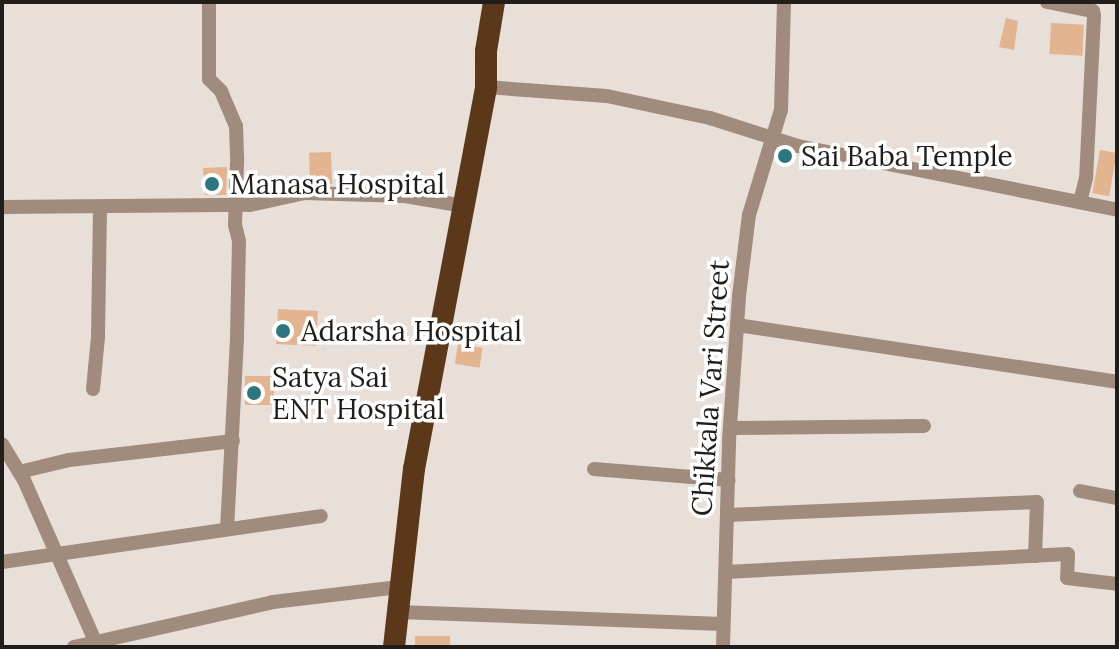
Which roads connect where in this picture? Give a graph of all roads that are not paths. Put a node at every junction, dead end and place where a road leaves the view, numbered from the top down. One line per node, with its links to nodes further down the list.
1 (209, 2): 8 (street)
2 (494, 2): 5 (highway)
3 (784, 2): 6 (street, Chikkala Vari Street)
4 (1047, 2): 7 (street)
5 (486, 87): 6 (street); 9 (highway)
6 (773, 137): 7 (street); 13 (street, Chikkala Vari Street)
7 (1080, 202): 12 (street)
8 (236, 204): 9 (street); 11 (street); 18 (street)
9 (464, 206): 33 (highway)
10 (2, 207): 11 (street)
11 (100, 207): 15 (street)
12 (1117, 210)
13 (737, 325): 14 (street); 17 (street, Chikkala Vari Street)
14 (1117, 382)
15 (93, 389)
16 (924, 426): 17 (street)
17 (730, 428): 22 (street, Chikkala Vari Street)
18 (233, 441): 20 (street); 27 (street)
19 (2, 444): 20 (street)
20 (11, 464): 28 (street)
21 (594, 469): 22 (street)
22 (729, 480): 25 (street, Chikkala Vari Street)
23 (1080, 491): 24 (street)
24 (1117, 498)
25 (727, 515): 29 (street); 31 (street, Chikkala Vari Street)
26 (321, 516): 27 (street)
27 (227, 528): 28 (street)
28 (56, 553): 30 (street); 36 (street)
29 (1035, 556): 31 (street); 32 (street)
30 (2, 562)
31 (726, 572): 35 (street, Chikkala Vari Street)
32 (1117, 584)
33 (399, 587): 34 (highway); 37 (street)
34 (398, 612): 35 (street); 39 (highway)
35 (723, 624): 40 (street, Chikkala Vari Street)
36 (95, 641): 37 (street); 38 (street)
37 (116, 641)
38 (74, 647)
39 (394, 647)
40 (723, 647)

